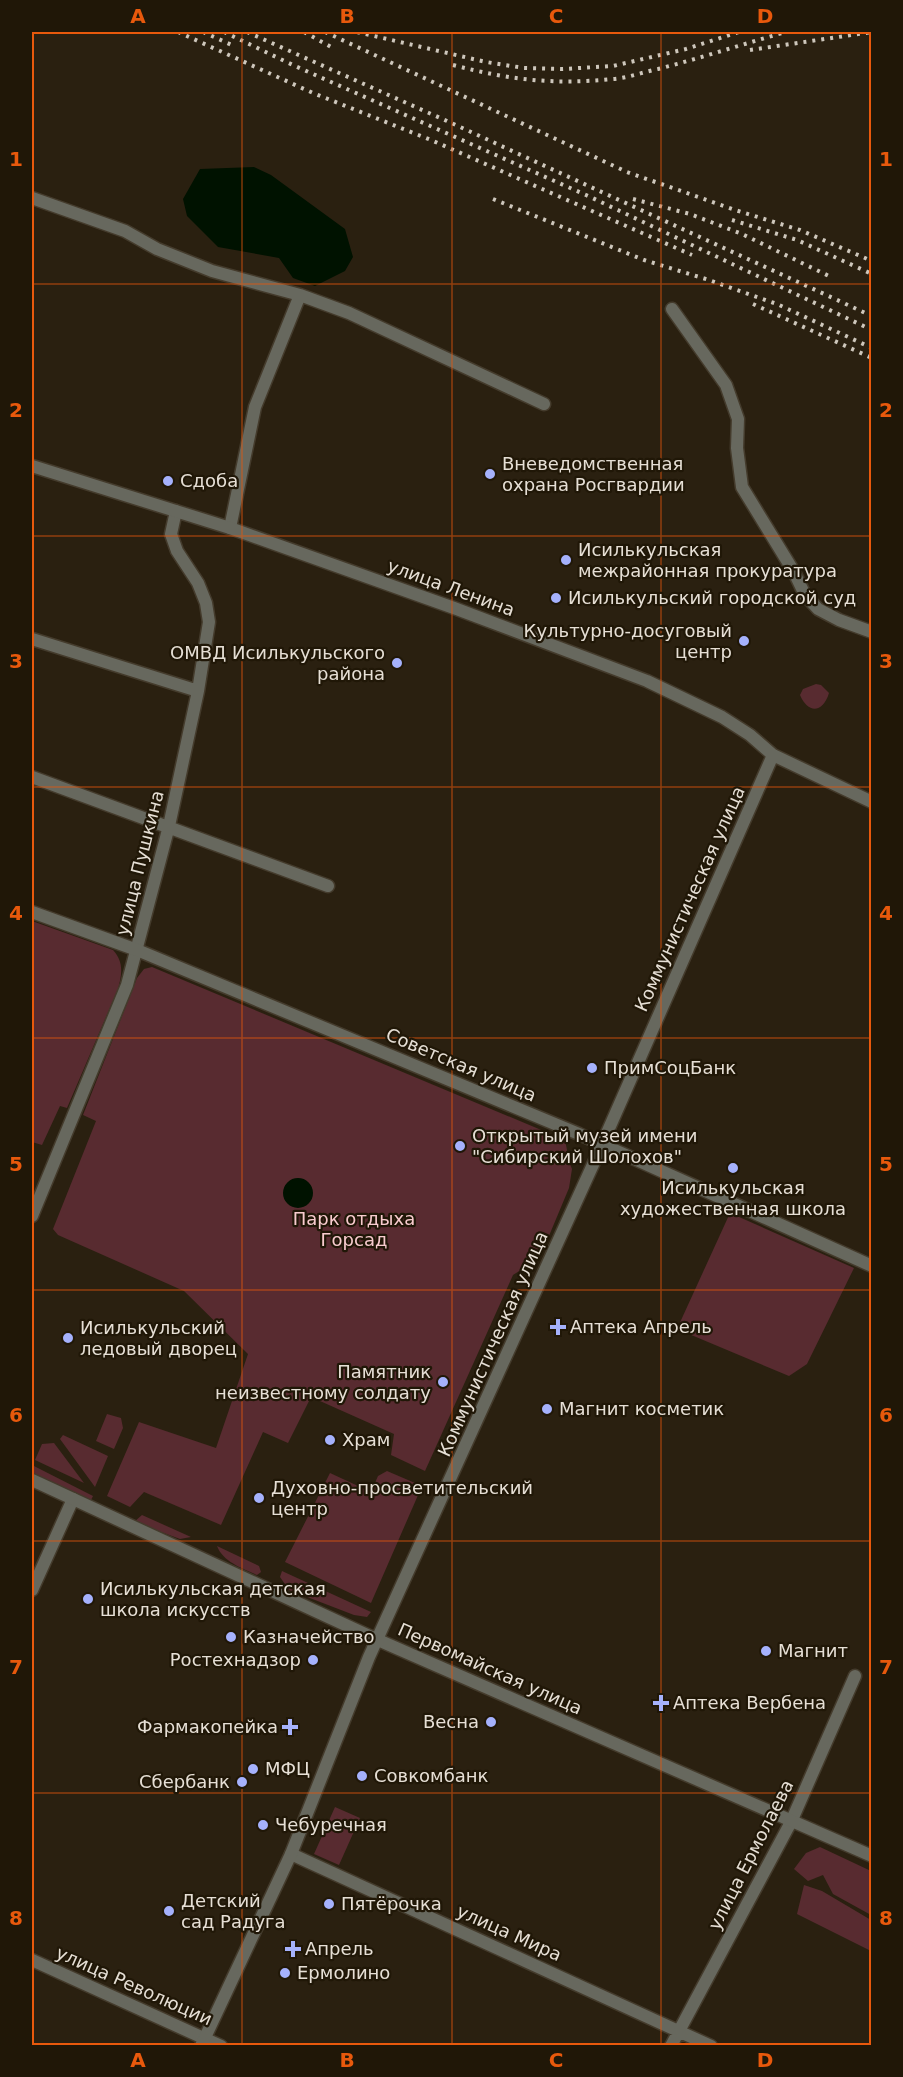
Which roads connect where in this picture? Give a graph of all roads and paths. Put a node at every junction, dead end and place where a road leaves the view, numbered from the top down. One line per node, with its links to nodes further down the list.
1 (32, 198): 2 (street)
2 (300, 295): 4 (street); 7 (street)
3 (672, 309): 8 (street)
4 (544, 404)
5 (32, 466): 6 (street, улица Ленина)
6 (176, 511): 7 (street, улица Ленина); 10 (street, улица Пушкина)
7 (230, 528): 11 (street, улица Ленина)
8 (872, 632)
9 (32, 639): 10 (street)
10 (198, 691): 14 (street, улица Пушкина)
11 (773, 755): 13 (street, улица Ленина); 18 (street, Коммунистическая улица)
12 (32, 777): 14 (street)
13 (872, 802)
14 (169, 826): 15 (street); 17 (street, улица Пушкина)
15 (328, 886)
16 (32, 912): 17 (street, Советская улица)
17 (137, 950): 18 (street, Советская улица); 19 (street, улица Пушкина)
18 (602, 1144): 20 (street, Советская улица); 24 (street, Коммунистическая улица)
19 (32, 1216)
20 (872, 1266)
21 (32, 1480): 22 (street, Первомайская улица)
22 (72, 1499): 23 (street); 24 (street, Первомайская улица)
23 (32, 1590)
24 (378, 1640): 26 (street, Первомайская улица); 27 (street, Коммунистическая улица)
25 (855, 1676): 26 (street, улица Ермолаева)
26 (791, 1822): 28 (street, Первомайская улица); 30 (street, улица Ермолаева)
27 (291, 1854): 30 (street, улица Мира); 31 (street, Коммунистическая улица)
28 (872, 1856)
29 (32, 1960): 31 (street, улица Революции)
30 (679, 2030): 33 (street, улица Ермолаева); 34 (street, улица Мира)
31 (203, 2042): 32 (street, улица Революции)
32 (221, 2046)
33 (671, 2046)
34 (711, 2046)

